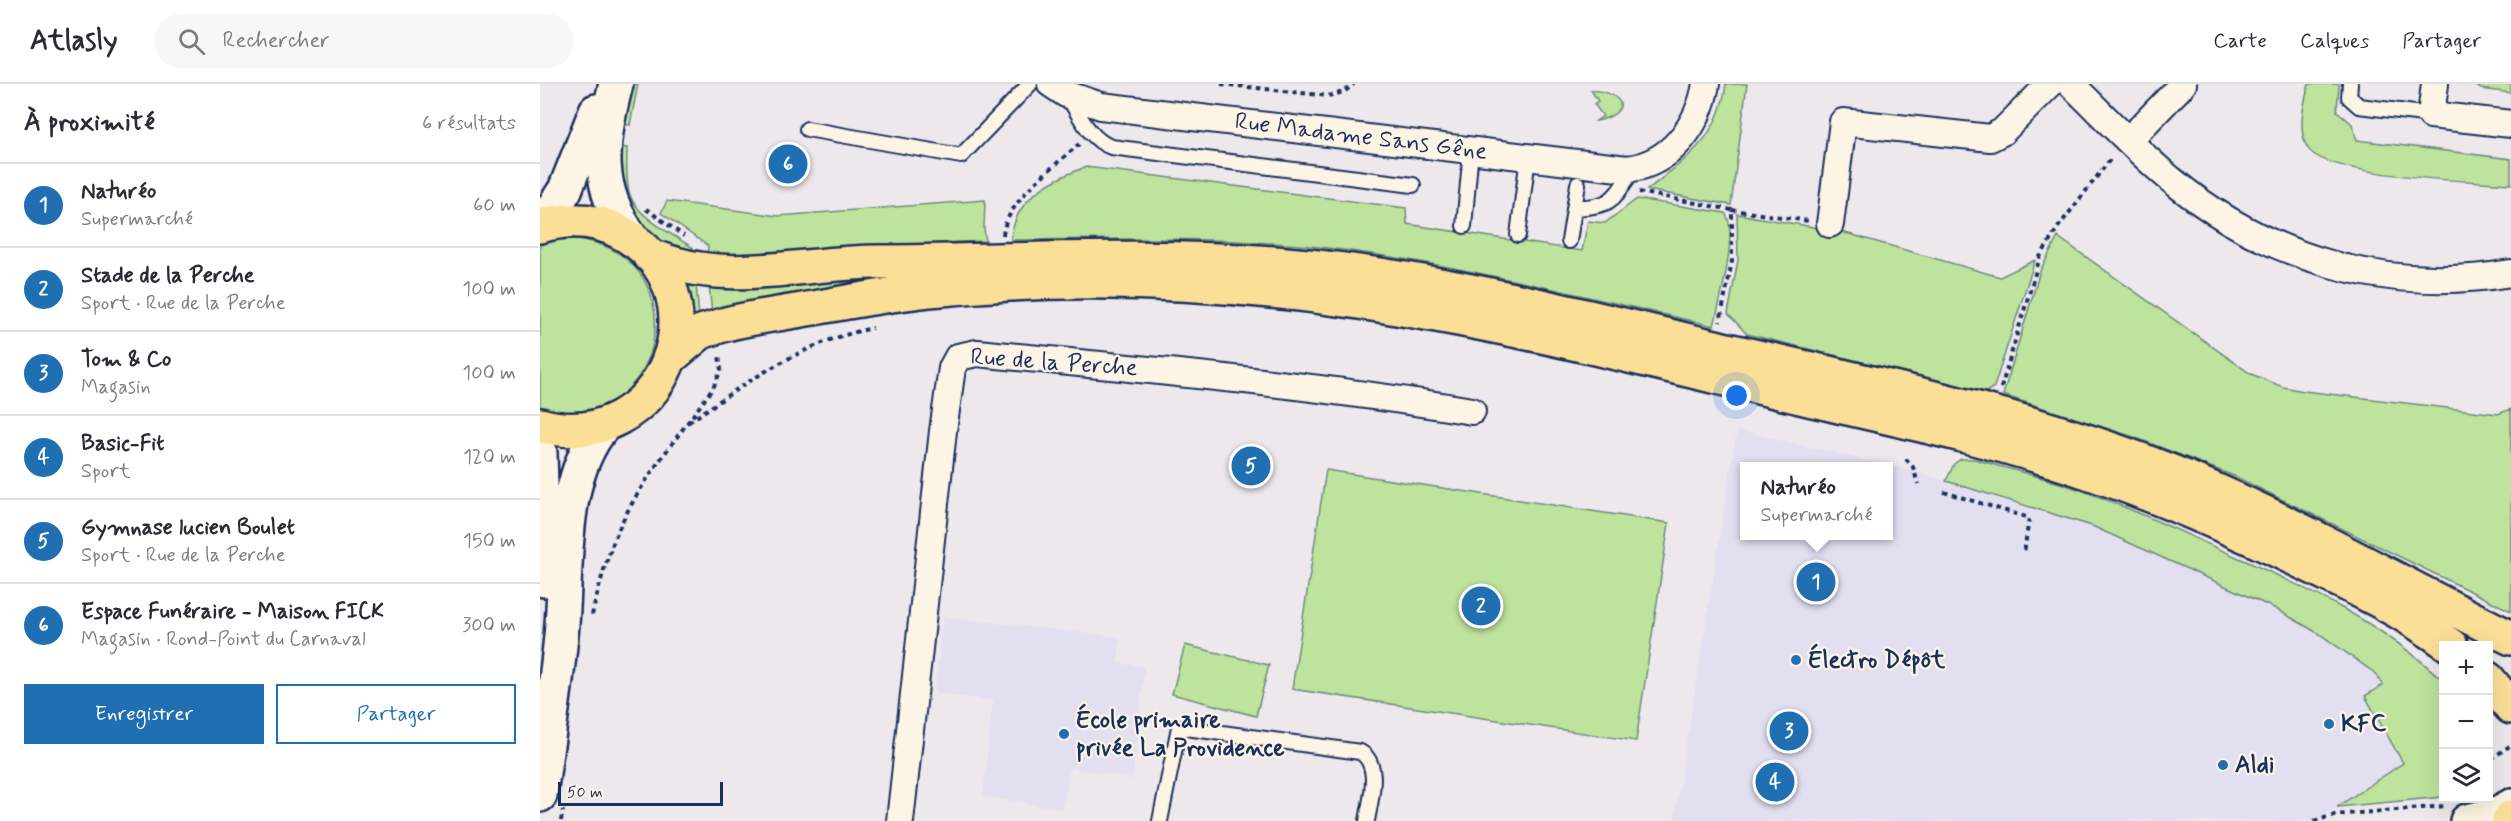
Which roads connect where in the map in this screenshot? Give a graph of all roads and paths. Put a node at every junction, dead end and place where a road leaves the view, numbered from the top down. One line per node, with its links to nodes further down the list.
1 (606, 84): 27 (main road)
2 (616, 84): 32 (main road)
3 (1030, 84): 15 (lane)
4 (1221, 84): 5 (path)
5 (1354, 84)
6 (1706, 84): 20 (street)
7 (2050, 84): 26 (street)
8 (2071, 84): 17 (street)
9 (2183, 84): 17 (street)
10 (2350, 84): 13 (lane)
11 (2435, 84): 13 (street)
12 (1058, 89): 16 (lane); 18 (street, Rue Madame Sans Gêne)
13 (2431, 115): 14 (street)
14 (2511, 124)
15 (807, 129)
16 (1091, 133): 22 (lane); 33 (path)
17 (2129, 140): 34 (street); 39 (path)
18 (1471, 150): 19 (street, Rue Madame Sans Gêne); 28 (lane)
19 (1528, 157): 20 (street, Rue Madame Sans Gêne); 29 (lane)
20 (1627, 178): 24 (lane); 25 (path)
21 (1578, 184): 24 (lane)
22 (1413, 185)
23 (641, 204): 30 (path)
24 (1574, 208): 31 (lane)
25 (1732, 210): 26 (path); 37 (path)
26 (1830, 224)
27 (541, 225): 32 (main road)
28 (1464, 226)
29 (1518, 235)
30 (689, 240)
31 (1569, 241)
32 (640, 247): 33 (main road); 38 (main road)
33 (1002, 261): 50 (main road)
34 (2511, 273)
35 (877, 327): 41 (path)
36 (712, 328): 38 (main road); 41 (path); 51 (main road)
37 (1718, 333)
38 (671, 357): 43 (main road)
39 (1998, 400)
40 (1472, 411): 61 (street, Rue de la Perche)
41 (689, 422): 49 (path)
42 (540, 425): 43 (main road)
43 (604, 425): 54 (main road)
44 (540, 453): 54 (main road)
45 (1906, 459): 46 (path)
46 (1918, 484)
47 (1944, 492): 48 (path)
48 (2024, 553)
49 (591, 619)
50 (2511, 638)
51 (2445, 641)
52 (2493, 685): 53 (main road)
53 (2511, 707)
54 (550, 720): 57 (main road)
55 (2511, 745): 56 (path)
56 (2493, 758)
57 (552, 797): 60 (path)
58 (2511, 806): 59 (main road)
59 (2458, 813): 64 (path)
60 (561, 821)
61 (900, 821)
62 (1160, 821): 63 (lane)
63 (1367, 821)
64 (2314, 821)

